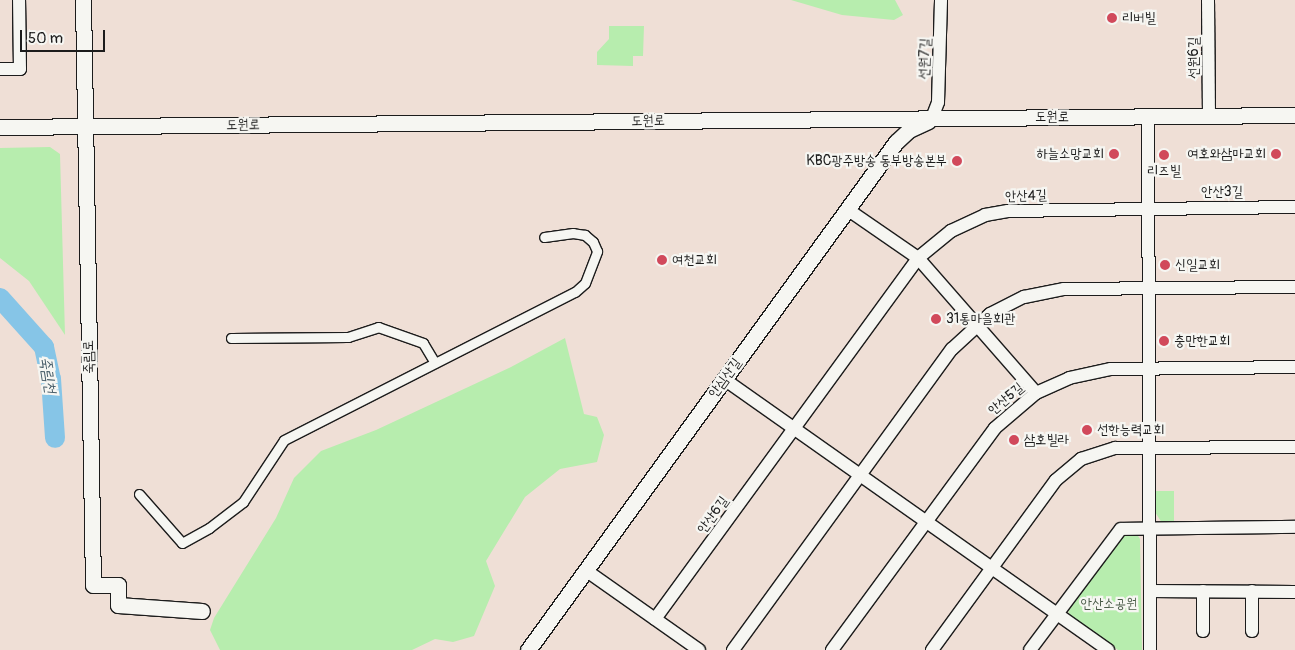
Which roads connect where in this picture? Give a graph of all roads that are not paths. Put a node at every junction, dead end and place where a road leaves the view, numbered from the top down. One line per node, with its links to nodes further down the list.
1 (19, 0): 5 (street)
2 (83, 0): 10 (street, 죽림로)
3 (941, 0): 9 (street, 선원7길)
4 (1208, 0): 7 (street, 선원6길)
5 (0, 70)
6 (1295, 115): 7 (street, 도원로)
7 (1209, 116): 8 (street, 도원로)
8 (1148, 117): 9 (street, 도원로); 12 (street)
9 (932, 118): 10 (street, 도원로); 14 (street, 안심산길)
10 (84, 126): 11 (street, 도원로); 40 (street, 죽림로)
11 (0, 127)
12 (1149, 207): 13 (street, 안산3길); 16 (street, 안산4길); 18 (street)
13 (1295, 207)
14 (847, 209): 16 (street); 24 (street, 안심산길)
15 (544, 237): 21 (street)
16 (918, 258): 19 (street); 26 (street)
17 (1295, 287): 18 (street)
18 (1149, 288): 19 (street); 23 (street)
19 (976, 324): 25 (street); 29 (street)
20 (232, 338): 21 (street)
21 (435, 363): 30 (street)
22 (1295, 367): 23 (street)
23 (1149, 368): 25 (street, 안산5길); 27 (street)
24 (724, 379): 26 (street); 35 (street, 안심산길)
25 (1036, 393): 31 (street, 안산5길)
26 (794, 428): 29 (street); 42 (street, 안산6길)
27 (1149, 447): 28 (street); 32 (street); 34 (street)
28 (1295, 447)
29 (860, 475): 31 (street); 47 (street)
30 (139, 494)
31 (926, 521): 34 (street); 48 (street)
32 (1149, 527): 33 (street); 36 (street); 41 (street)
33 (1295, 527)
34 (992, 568): 41 (street); 49 (street)
35 (587, 571): 42 (street); 45 (street, 안심산길)
36 (1150, 592): 37 (street); 52 (street)
37 (1203, 592): 38 (street); 43 (street)
38 (1252, 592): 39 (street); 44 (street)
39 (1295, 592)
40 (202, 611)
41 (1056, 614): 50 (street); 51 (street)
42 (656, 620): 46 (street)
43 (1203, 631)
44 (1252, 631)
45 (528, 650)
46 (699, 650)
47 (733, 650)
48 (832, 650)
49 (932, 650)
50 (1030, 650)
51 (1108, 650)
52 (1150, 650)

